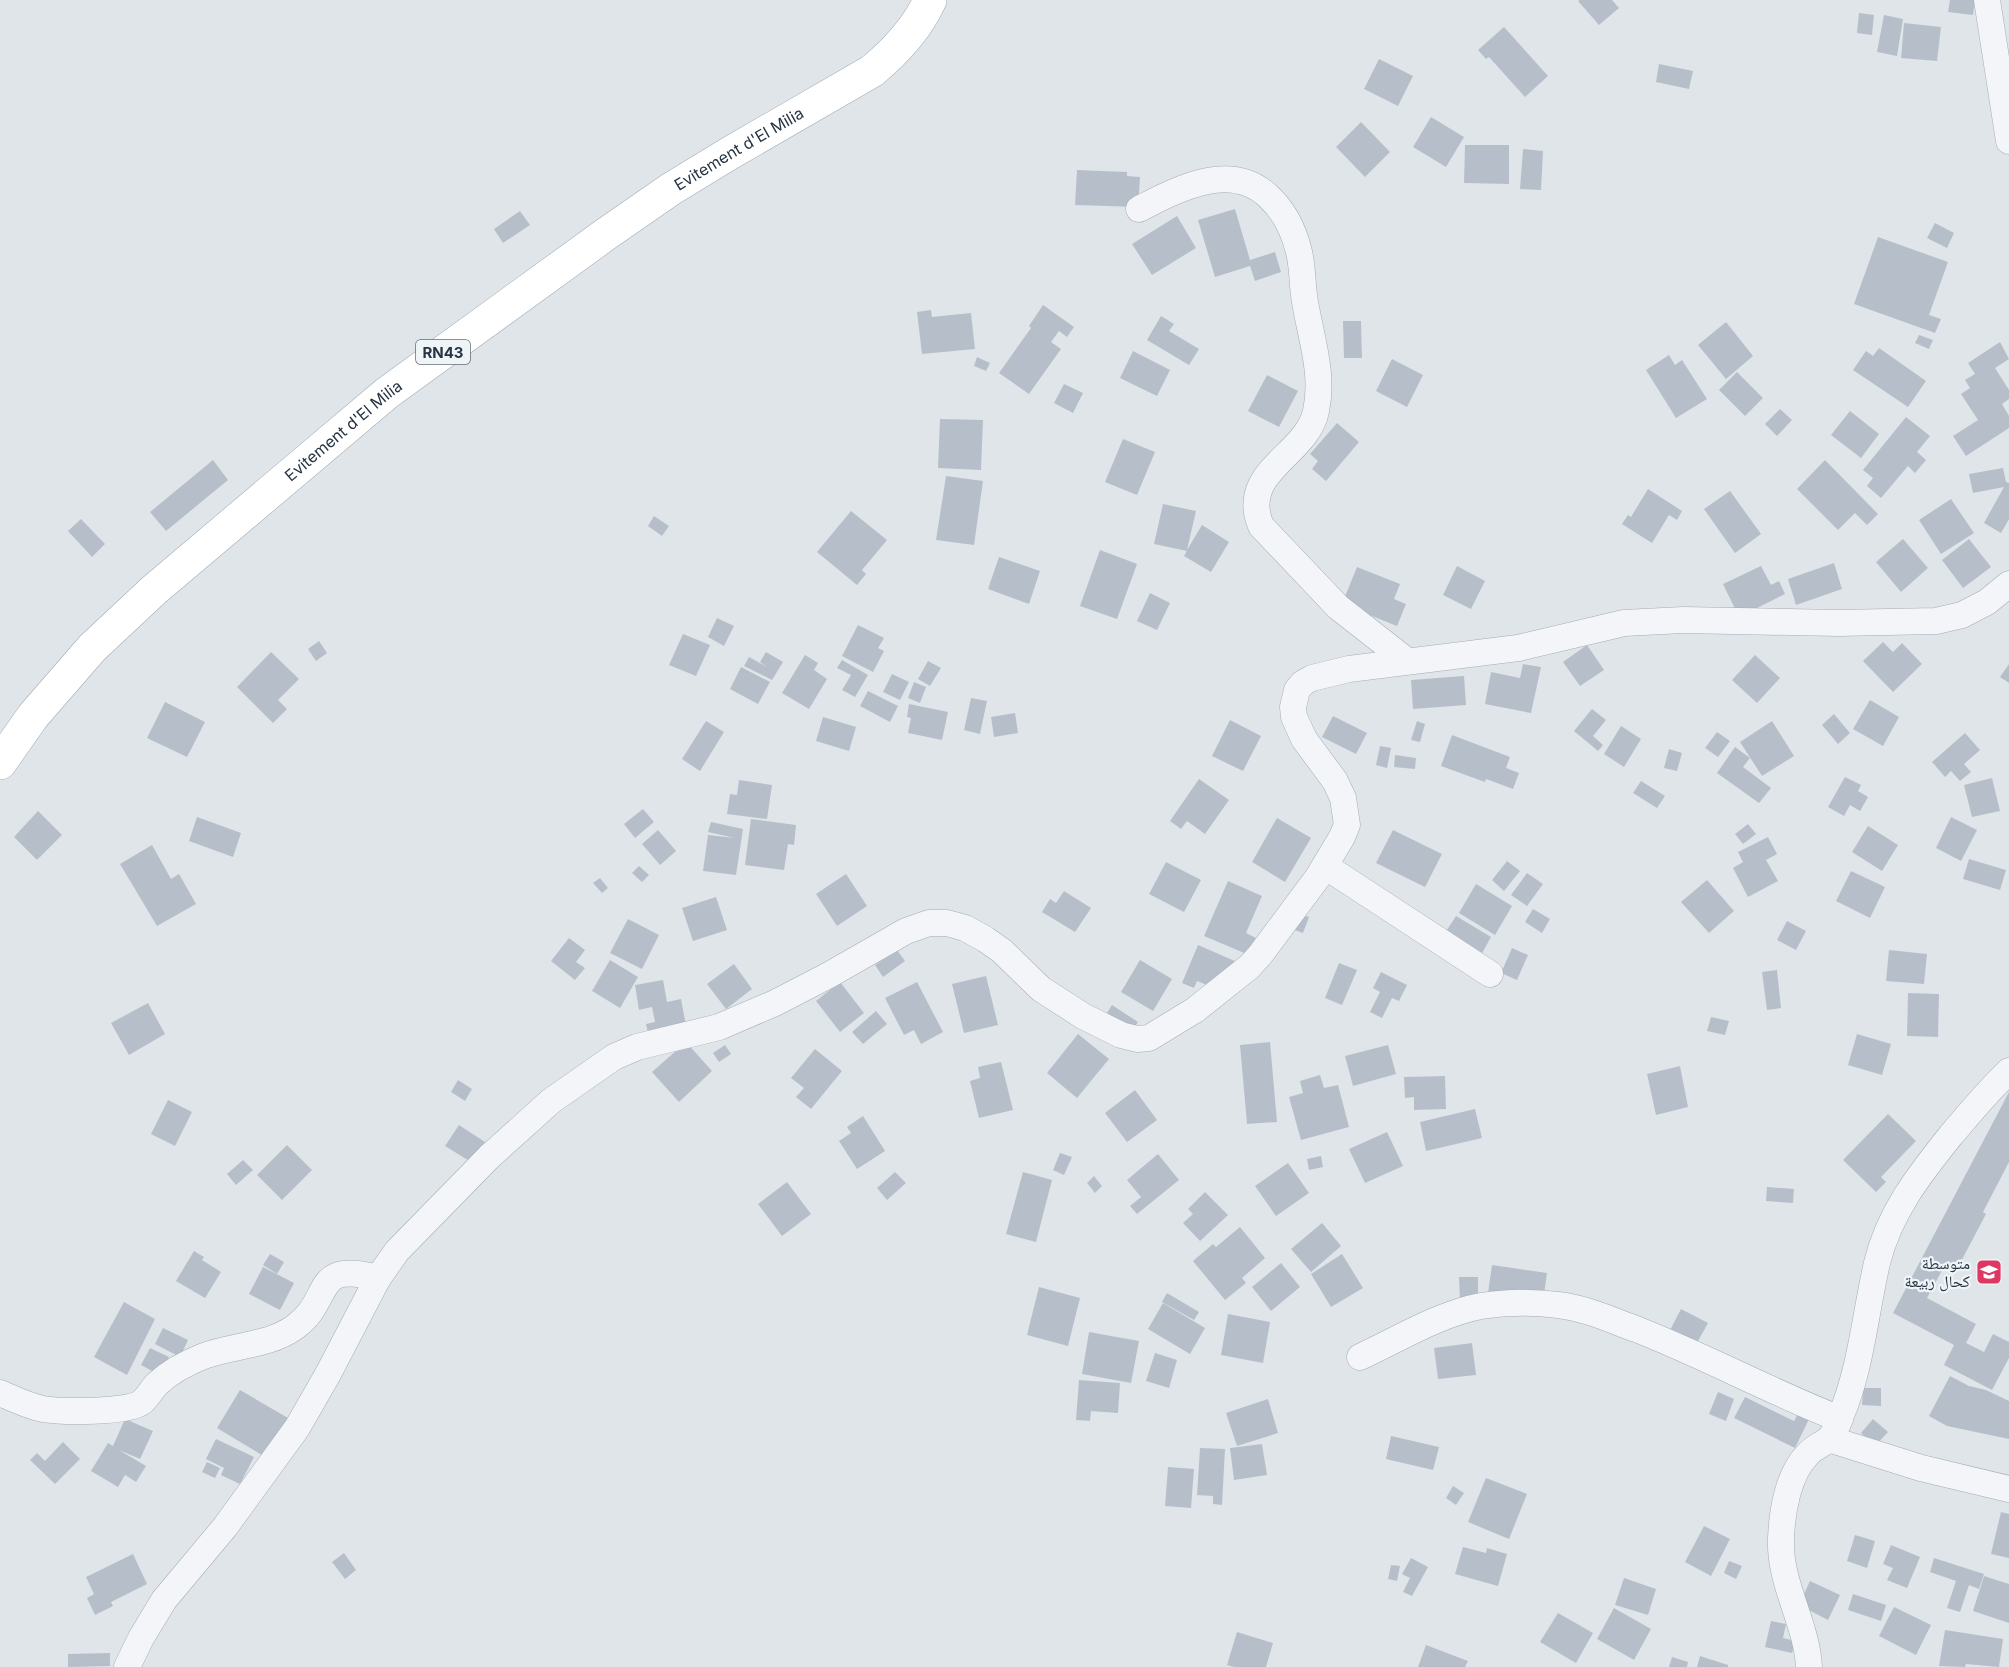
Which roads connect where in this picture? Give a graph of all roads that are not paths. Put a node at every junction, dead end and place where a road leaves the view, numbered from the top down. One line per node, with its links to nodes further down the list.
1 (930, 0): 7 (main road, Evitement d'El Milia / RN43)
2 (1987, 0): 3 (street)
3 (2009, 141)
4 (1139, 209): 6 (street)
5 (2009, 584): 6 (street)
6 (1407, 661): 8 (street)
7 (0, 763)
8 (1325, 866): 9 (street); 11 (street)
9 (1490, 974)
10 (2009, 1071): 14 (street)
11 (378, 1278): 13 (street); 16 (street)
12 (1360, 1357): 14 (street)
13 (0, 1393)
14 (1835, 1429): 15 (street); 17 (street)
15 (2009, 1489)
16 (127, 1667)
17 (1809, 1667)

